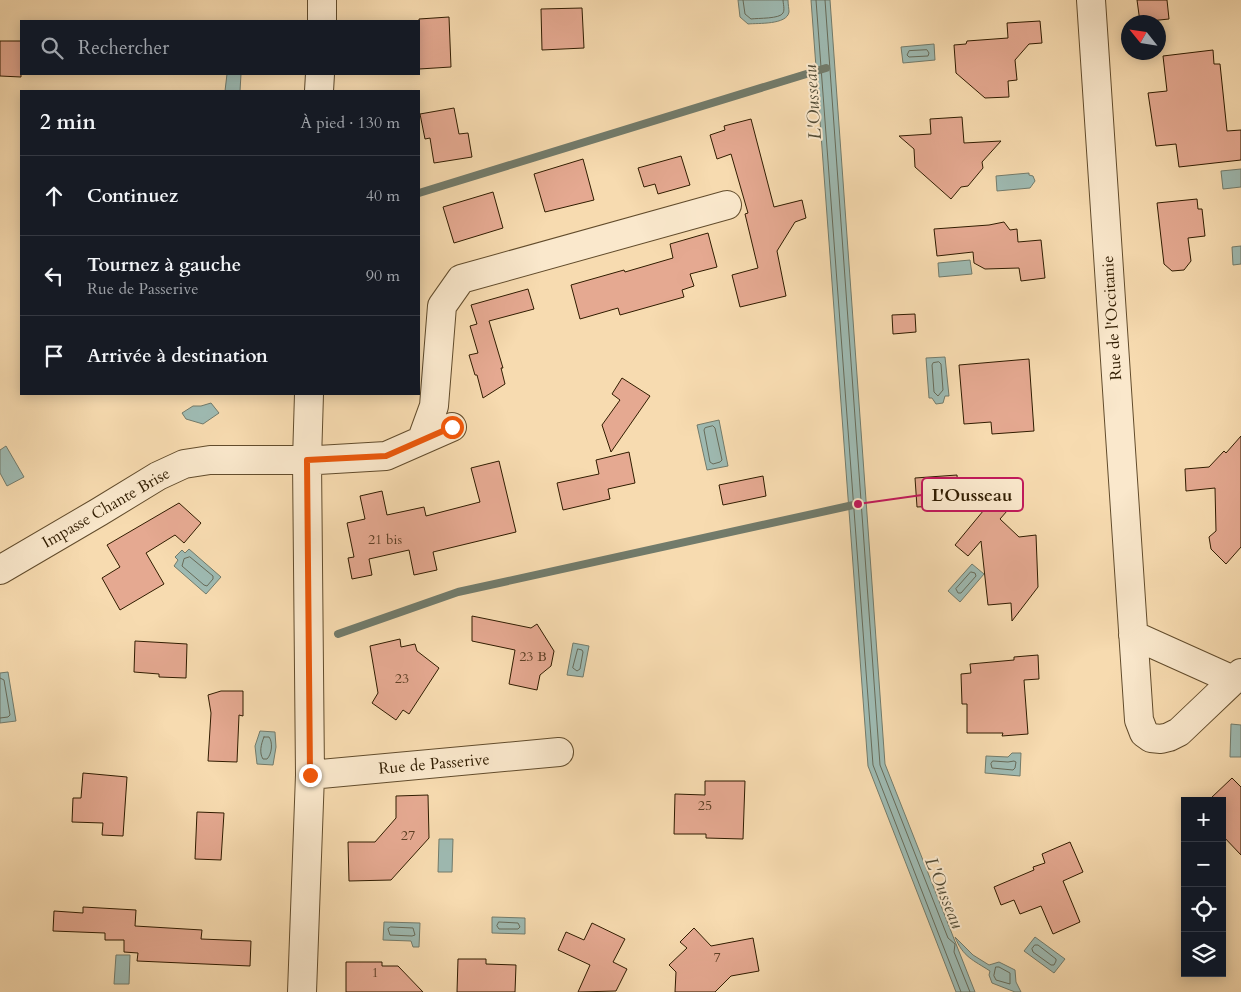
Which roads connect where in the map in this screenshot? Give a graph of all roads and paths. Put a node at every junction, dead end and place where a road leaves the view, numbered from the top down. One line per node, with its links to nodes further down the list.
1 (322, 0): 3 (street)
2 (1090, 0): 12 (street, Rue de l'Occitanie)
3 (322, 20)
4 (320, 75): 5 (street)
5 (319, 90)
6 (727, 204): 9 (street)
7 (309, 395): 10 (street)
8 (452, 427): 9 (street, Impasse Chante Brise)
9 (422, 439): 10 (street, Impasse Chante Brise)
10 (307, 460): 11 (street, Impasse Chante Brise); 15 (street)
11 (0, 570)
12 (1134, 636): 13 (street, Rue de l'Occitanie); 13 (street, Rue de l'Occitanie)
13 (1237, 677)
14 (558, 752): 15 (street, Rue de Passerive)
15 (310, 775): 16 (street)
16 (302, 992)

